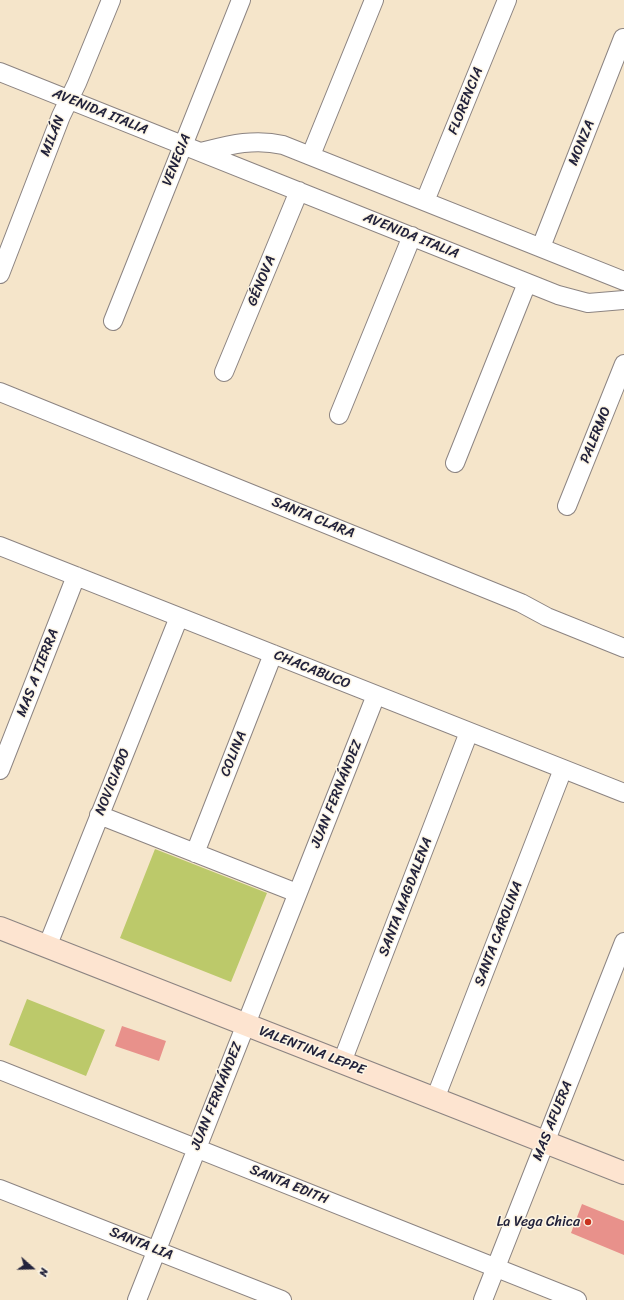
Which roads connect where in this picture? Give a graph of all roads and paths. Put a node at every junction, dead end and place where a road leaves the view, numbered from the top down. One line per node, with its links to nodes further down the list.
1 (110, 0): 7 (street, MILÁN)
2 (241, 0): 8 (street, VENECIA)
3 (374, 0): 10 (street)
4 (507, 0): 12 (street, FLORENCIA)
5 (623, 38): 14 (street, MONZA)
6 (0, 72): 7 (street, AVENIDA ITALIA)
7 (69, 100): 8 (street, AVENIDA ITALIA); 15 (street, MILÁN)
8 (183, 144): 9 (street, AVENIDA ITALIA); 19 (street, VENECIA)
9 (201, 152): 10 (street); 11 (street, AVENIDA ITALIA)
10 (311, 155): 12 (street)
11 (299, 191): 13 (street, AVENIDA ITALIA); 21 (street, GÉNOVA)
12 (425, 201): 14 (street)
13 (412, 236): 17 (street, AVENIDA ITALIA); 23 (street)
14 (541, 248): 16 (street)
15 (0, 274)
16 (624, 281)
17 (527, 283): 18 (street, AVENIDA ITALIA); 24 (street)
18 (624, 300)
19 (113, 321)
20 (624, 364): 25 (street, PALERMO)
21 (224, 372)
22 (0, 392): 29 (street, SANTA CLARA)
23 (339, 415)
24 (456, 463)
25 (567, 506)
26 (0, 546): 27 (street, CHACABUCO)
27 (76, 576): 28 (street, CHACABUCO); 34 (street, MAS A TIERRA)
28 (179, 617): 30 (street, CHACABUCO); 36 (street, NOVICIADO)
29 (624, 648)
30 (273, 654): 31 (street, CHACABUCO); 37 (street, COLINA)
31 (376, 695): 32 (street, CHACABUCO); 38 (street, JUAN FERNÁNDEZ)
32 (469, 732): 33 (street, CHACABUCO); 43 (street, SANTA MAGDALENA)
33 (563, 769): 35 (street, CHACABUCO); 45 (street, SANTA CAROLINA)
34 (0, 770)
35 (624, 793)
36 (99, 816): 37 (street); 41 (street, NOVICIADO)
37 (195, 853): 38 (street)
38 (298, 893): 42 (street, JUAN FERNÁNDEZ)
39 (0, 928): 41 (street, VALENTINA LEPPE)
40 (624, 942): 46 (street, MAS AFUERA)
41 (48, 947): 42 (street, VALENTINA LEPPE)
42 (246, 1024): 43 (street, VALENTINA LEPPE); 47 (street, JUAN FERNÁNDEZ)
43 (342, 1062): 45 (street, VALENTINA LEPPE)
44 (0, 1070): 47 (street, SANTA EDITH)
45 (435, 1099): 46 (street, VALENTINA LEPPE)
46 (545, 1142): 48 (street, VALENTINA LEPPE); 51 (street, MAS AFUERA)
47 (196, 1148): 50 (street, JUAN FERNÁNDEZ); 51 (street, SANTA EDITH)
48 (624, 1173)
49 (0, 1189): 50 (street, SANTA LIA)
50 (156, 1250): 52 (street, JUAN FERNÁNDEZ); 53 (street, SANTA LIA)
51 (496, 1268): 54 (street, MAS AFUERA); 55 (street, SANTA EDITH)
52 (136, 1300)
53 (282, 1300)
54 (483, 1300)
55 (577, 1300)

